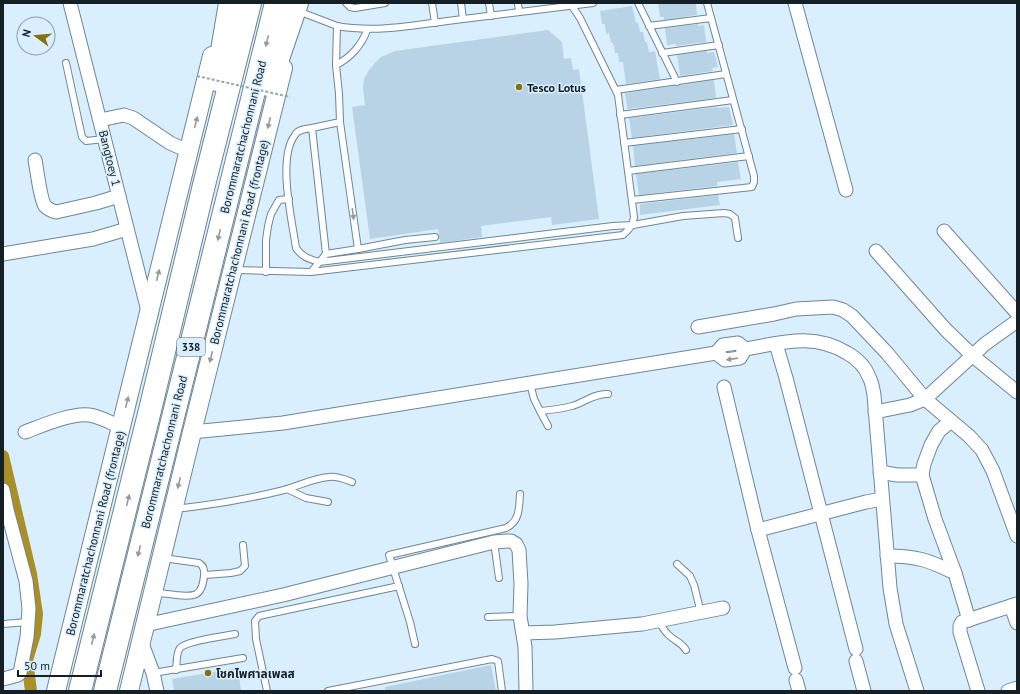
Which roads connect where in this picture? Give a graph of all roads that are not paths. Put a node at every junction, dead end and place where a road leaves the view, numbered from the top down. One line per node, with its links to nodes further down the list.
1 (70, 3): 38 (street, Bangtoey 1)
2 (226, 3): 44 (main road, Borommaratchachonnani Road (frontage), one-way to 2)
3 (230, 3): 49 (highway)
4 (250, 3): 49 (highway, Borommaratchachonnani Road / 338)
5 (276, 3): 48 (highway, Borommaratchachonnani Road / 338, one-way to 48)
6 (346, 3): 16 (lane)
7 (384, 3): 16 (lane)
8 (432, 3): 25 (lane)
9 (461, 3): 24 (lane)
10 (489, 3): 22 (lane)
11 (518, 3): 21 (lane)
12 (593, 3): 17 (lane)
13 (638, 3): 27 (lane)
14 (707, 3): 23 (lane)
15 (795, 3): 50 (street)
16 (375, 4)
17 (583, 4): 20 (lane)
18 (297, 6): 26 (lane); 48 (highway); 64 (main road, Borommaratchachonnani Road (frontage) / 338, one-way to 64)
19 (548, 6): 20 (lane); 21 (lane)
20 (572, 6): 35 (lane)
21 (519, 12): 22 (lane)
22 (491, 16): 24 (lane)
23 (711, 18): 27 (lane); 29 (lane)
24 (463, 19): 25 (lane)
25 (434, 23): 28 (lane)
26 (337, 26): 28 (lane); 32 (lane)
27 (649, 26): 30 (lane)
28 (368, 30): 32 (lane)
29 (719, 45): 30 (lane); 33 (lane)
30 (662, 53): 34 (lane)
31 (66, 63): 42 (lane)
32 (336, 65): 39 (lane)
33 (726, 74): 34 (lane); 36 (lane)
34 (677, 82): 35 (lane)
35 (616, 90): 37 (lane)
36 (734, 100): 37 (lane); 41 (lane)
37 (620, 115): 43 (lane)
38 (100, 120): 42 (street, Bangtoey 1); 44 (street)
39 (340, 122): 40 (lane); 59 (lane, one-way to 59)
40 (312, 128): 52 (lane); 62 (lane)
41 (742, 129): 43 (lane); 45 (lane)
42 (105, 139): 51 (street, Bangtoey 1)
43 (624, 144): 47 (lane)
44 (188, 151): 68 (main road, Borommaratchachonnani Road (frontage), one-way to 44)
45 (749, 156): 47 (lane); 53 (lane)
46 (35, 160): 51 (street)
47 (628, 171): 53 (lane)
48 (234, 174): 133 (highway, Borommaratchachonnani Road / 338, one-way to 133)
49 (204, 185): 132 (highway, Borommaratchachonnani Road / 338, one-way to 49)
50 (846, 190)
51 (119, 196): 55 (street, Bangtoey 1)
52 (289, 199): 63 (lane); 65 (lane)
53 (632, 200): 54 (lane)
54 (633, 225): 58 (lane); 63 (lane); 66 (lane)
55 (127, 229): 61 (street); 68 (street, Bangtoey 1)
56 (944, 231): 67 (street)
57 (434, 237): 59 (lane)
58 (738, 238)
59 (358, 249): 62 (lane)
60 (876, 251): 72 (street)
61 (3, 254)
62 (326, 254): 63 (lane)
63 (319, 262): 66 (lane)
64 (233, 270): 65 (lane); 84 (main road, Borommaratchachonnani Road (frontage) / 338, one-way to 84)
65 (266, 272): 66 (lane)
66 (311, 272)
67 (1017, 313)
68 (149, 314): 82 (main road, Borommaratchachonnani Road (frontage), one-way to 68)
69 (1017, 321): 72 (street)
70 (698, 327): 77 (street)
71 (776, 344): 73 (street); 79 (street); 94 (street)
72 (974, 356): 75 (street); 77 (street)
73 (530, 383): 78 (lane); 84 (street)
74 (724, 387): 95 (street)
75 (1017, 392)
76 (608, 394): 78 (lane)
77 (925, 399): 79 (street); 80 (street)
78 (540, 411): 81 (lane)
79 (875, 412): 85 (street)
80 (951, 420): 86 (street); 96 (street)
81 (548, 426)
82 (121, 427): 83 (street); 130 (main road, Borommaratchachonnani Road (frontage))
83 (25, 432)
84 (192, 432): 93 (main road, Borommaratchachonnani Road (frontage) / 338, one-way to 93)
85 (880, 472): 86 (street); 91 (street)
86 (922, 474): 103 (street)
87 (352, 482): 88 (lane)
88 (287, 489): 92 (lane); 93 (lane)
89 (3, 490): 117 (street)
90 (520, 494): 102 (lane)
91 (882, 500): 94 (street); 99 (street)
92 (328, 502)
93 (173, 509): 100 (main road, Borommaratchachonnani Road (frontage) / 338)
94 (822, 513): 95 (street); 140 (street)
95 (758, 530): 129 (street)
96 (1017, 536)
97 (494, 542): 102 (street); 105 (lane); 114 (street)
98 (243, 545): 104 (lane)
99 (887, 556): 103 (street); 141 (street)
100 (161, 558): 104 (lane); 107 (main road, Borommaratchachonnani Road (frontage) / 338)
101 (677, 564): 112 (lane)
102 (394, 568): 106 (lane); 108 (street)
103 (955, 573): 115 (street)
104 (204, 574): 107 (lane)
105 (498, 578)
106 (399, 586): 111 (lane); 123 (lane)
107 (152, 592): 120 (main road, Borommaratchachonnani Road (frontage) / 338)
108 (284, 595): 111 (lane); 120 (street)
109 (1014, 605): 115 (street); 118 (street)
110 (724, 608): 112 (street)
111 (287, 610): 136 (lane)
112 (701, 613): 116 (street)
113 (488, 616): 114 (lane)
114 (520, 616): 121 (street)
115 (969, 620): 142 (street)
116 (659, 621): 121 (street); 124 (lane)
117 (28, 622): 119 (lane); 128 (street)
118 (1017, 623)
119 (3, 624)
120 (143, 633): 127 (street); 134 (main road, Borommaratchachonnani Road (frontage) / 338)
121 (523, 633): 139 (street)
122 (234, 634): 126 (lane)
123 (414, 644)
124 (686, 650)
125 (243, 658): 126 (lane)
126 (176, 670): 127 (lane)
127 (153, 674): 135 (street)
128 (3, 679)
129 (796, 680)
130 (57, 688)
131 (1017, 688): 143 (street)
132 (80, 691)
133 (105, 691)
134 (129, 691)
135 (157, 691)
136 (267, 691)
137 (328, 691): 138 (lane)
138 (502, 691)
139 (526, 691)
140 (864, 691)
141 (917, 691)
142 (978, 691)
143 (1008, 691)

